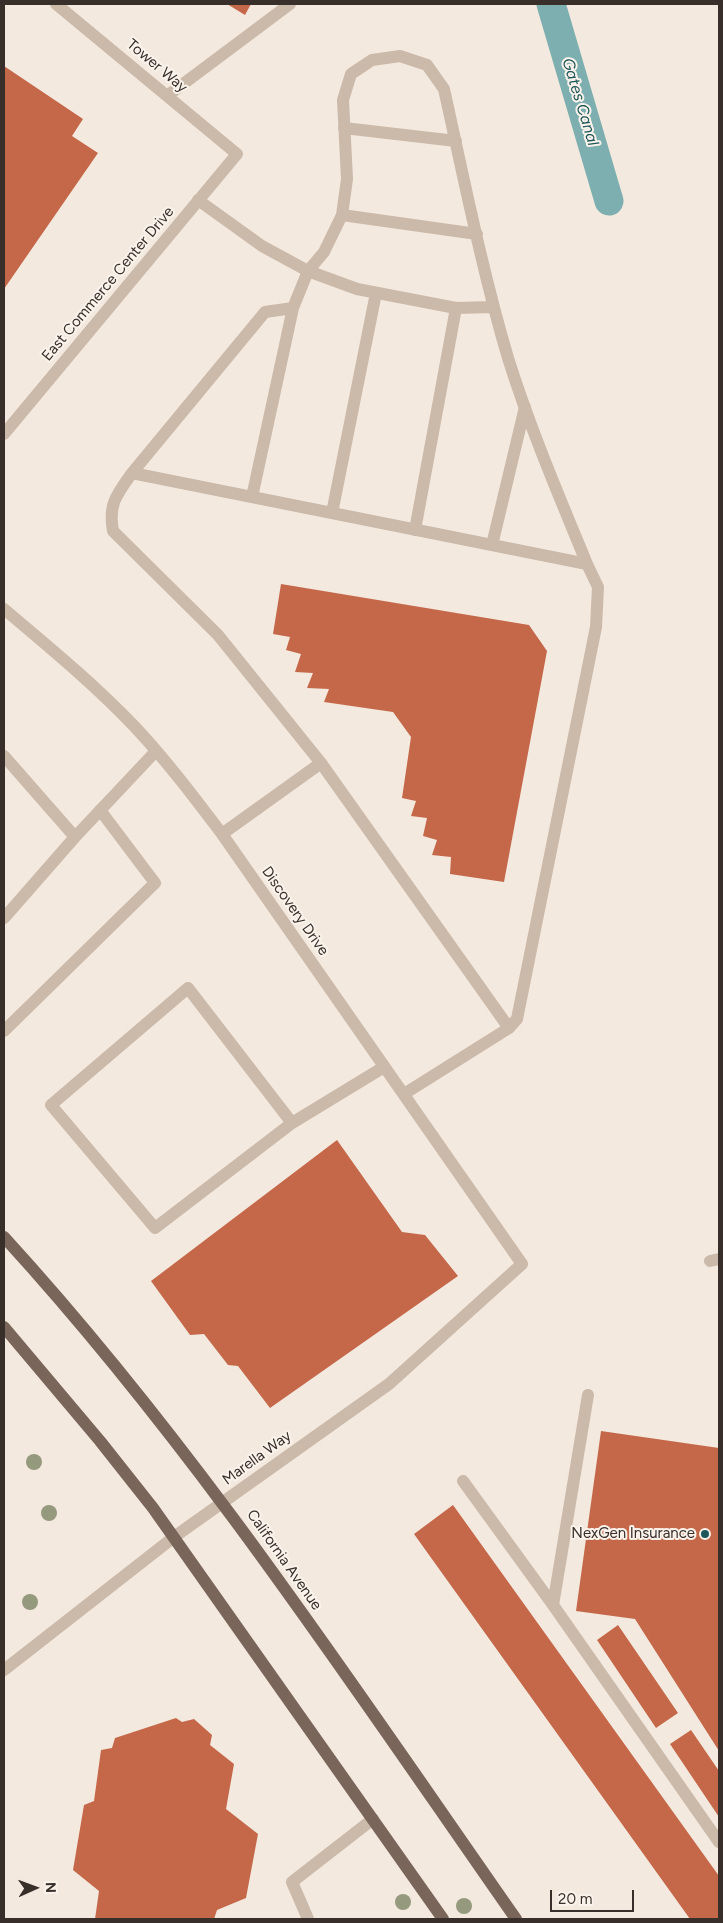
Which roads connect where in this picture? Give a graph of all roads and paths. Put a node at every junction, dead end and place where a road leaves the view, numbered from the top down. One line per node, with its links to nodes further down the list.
1 (56, 4): 3 (street, Tower Way)
2 (290, 4): 3 (street)
3 (167, 96): 6 (street, Tower Way)
4 (344, 128): 5 (street); 5 (street); 8 (street)
5 (456, 141): 9 (street)
6 (237, 154): 7 (street, East Commerce Center Drive)
7 (198, 200): 10 (street); 16 (street, East Commerce Center Drive)
8 (342, 215): 9 (street); 10 (street)
9 (477, 234): 12 (street)
10 (308, 271): 11 (street); 13 (street)
11 (376, 293): 14 (street); 19 (street)
12 (494, 307): 14 (street); 15 (street)
13 (293, 308): 17 (street); 18 (street)
14 (456, 308): 20 (street)
15 (525, 407): 21 (street); 22 (street)
16 (4, 434)
17 (132, 473): 18 (street); 26 (street)
18 (252, 497): 19 (street)
19 (332, 513): 20 (street)
20 (415, 530): 21 (street)
21 (492, 545): 22 (street)
22 (587, 564): 31 (street)
23 (4, 609): 24 (street, Discovery Drive)
24 (156, 751): 27 (street); 28 (street, Discovery Drive)
25 (4, 756): 29 (street)
26 (321, 763): 28 (street); 31 (street)
27 (100, 810): 29 (street); 32 (street)
28 (222, 834): 33 (street, Discovery Drive)
29 (74, 837): 30 (street)
30 (4, 918)
31 (509, 1028): 34 (street)
32 (4, 1032)
33 (384, 1067): 34 (street, Discovery Drive); 35 (street)
34 (404, 1094): 37 (street, Discovery Drive)
35 (292, 1123): 35 (street)
36 (4, 1237): 41 (main road, California Avenue)
37 (522, 1264): 41 (street, Marella Way)
38 (4, 1327): 42 (main road)
39 (588, 1395): 43 (street)
40 (463, 1481): 43 (street)
41 (222, 1503): 42 (street, Marella Way); 49 (main road, California Avenue)
42 (174, 1537): 44 (street, Marella Way); 45 (main road)
43 (553, 1605): 46 (street)
44 (4, 1670)
45 (373, 1819): 47 (street); 48 (main road)
46 (719, 1842)
47 (308, 1919)
48 (443, 1919)
49 (516, 1919)

